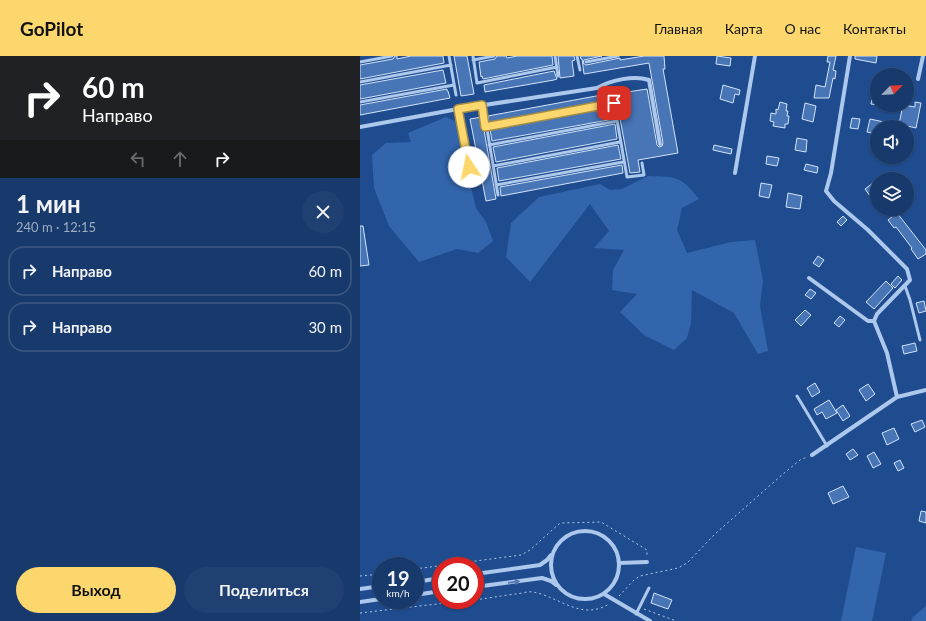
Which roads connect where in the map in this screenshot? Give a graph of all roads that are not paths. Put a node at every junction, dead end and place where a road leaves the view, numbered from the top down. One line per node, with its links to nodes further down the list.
1 (392, 56): 11 (lane)
2 (449, 56): 13 (lane)
3 (494, 56): 10 (lane)
4 (555, 56): 14 (lane)
5 (577, 56): 15 (lane)
6 (618, 56): 12 (lane)
7 (755, 56): 33 (street)
8 (850, 56): 38 (street)
9 (923, 56): 17 (street)
10 (473, 58): 14 (lane)
11 (360, 62)
12 (586, 62)
13 (451, 65): 18 (lane); 19 (lane)
14 (557, 67): 16 (lane)
15 (580, 70)
16 (558, 76)
17 (918, 79)
18 (360, 82)
19 (454, 85): 20 (lane); 21 (lane)
20 (456, 95)
21 (360, 102)
22 (482, 105): 23 (street); 26 (lane); 28 (street)
23 (458, 109): 25 (street); 34 (lane)
24 (617, 122): 26 (lane); 27 (lane); 29 (lane)
25 (360, 127)
26 (485, 127): 29 (lane)
27 (620, 142): 30 (lane); 32 (lane)
28 (660, 144)
29 (489, 145): 32 (lane)
30 (623, 162): 31 (lane); 35 (lane)
31 (642, 162)
32 (493, 166): 35 (lane)
33 (735, 173)
34 (472, 182)
35 (496, 185): 36 (lane)
36 (498, 195)
37 (808, 278): 39 (street)
38 (905, 286): 39 (street); 40 (lane)
39 (874, 321): 43 (street)
40 (920, 340)
41 (926, 390): 43 (street)
42 (797, 396): 44 (lane)
43 (897, 397): 44 (street)
44 (828, 446): 45 (street)
45 (812, 455)
46 (554, 551): 48 (street); 49 (street); 52 (street)
47 (647, 562): 48 (street)
48 (619, 563): 55 (street)
49 (484, 573)
50 (484, 586): 52 (street, one-way to 52)
51 (372, 587): 54 (street)
52 (558, 587): 55 (street)
53 (649, 588): 58 (lane)
54 (360, 589)
55 (604, 594): 58 (street)
56 (372, 600): 57 (street)
57 (360, 602)
58 (636, 614): 59 (street)
59 (650, 621)

